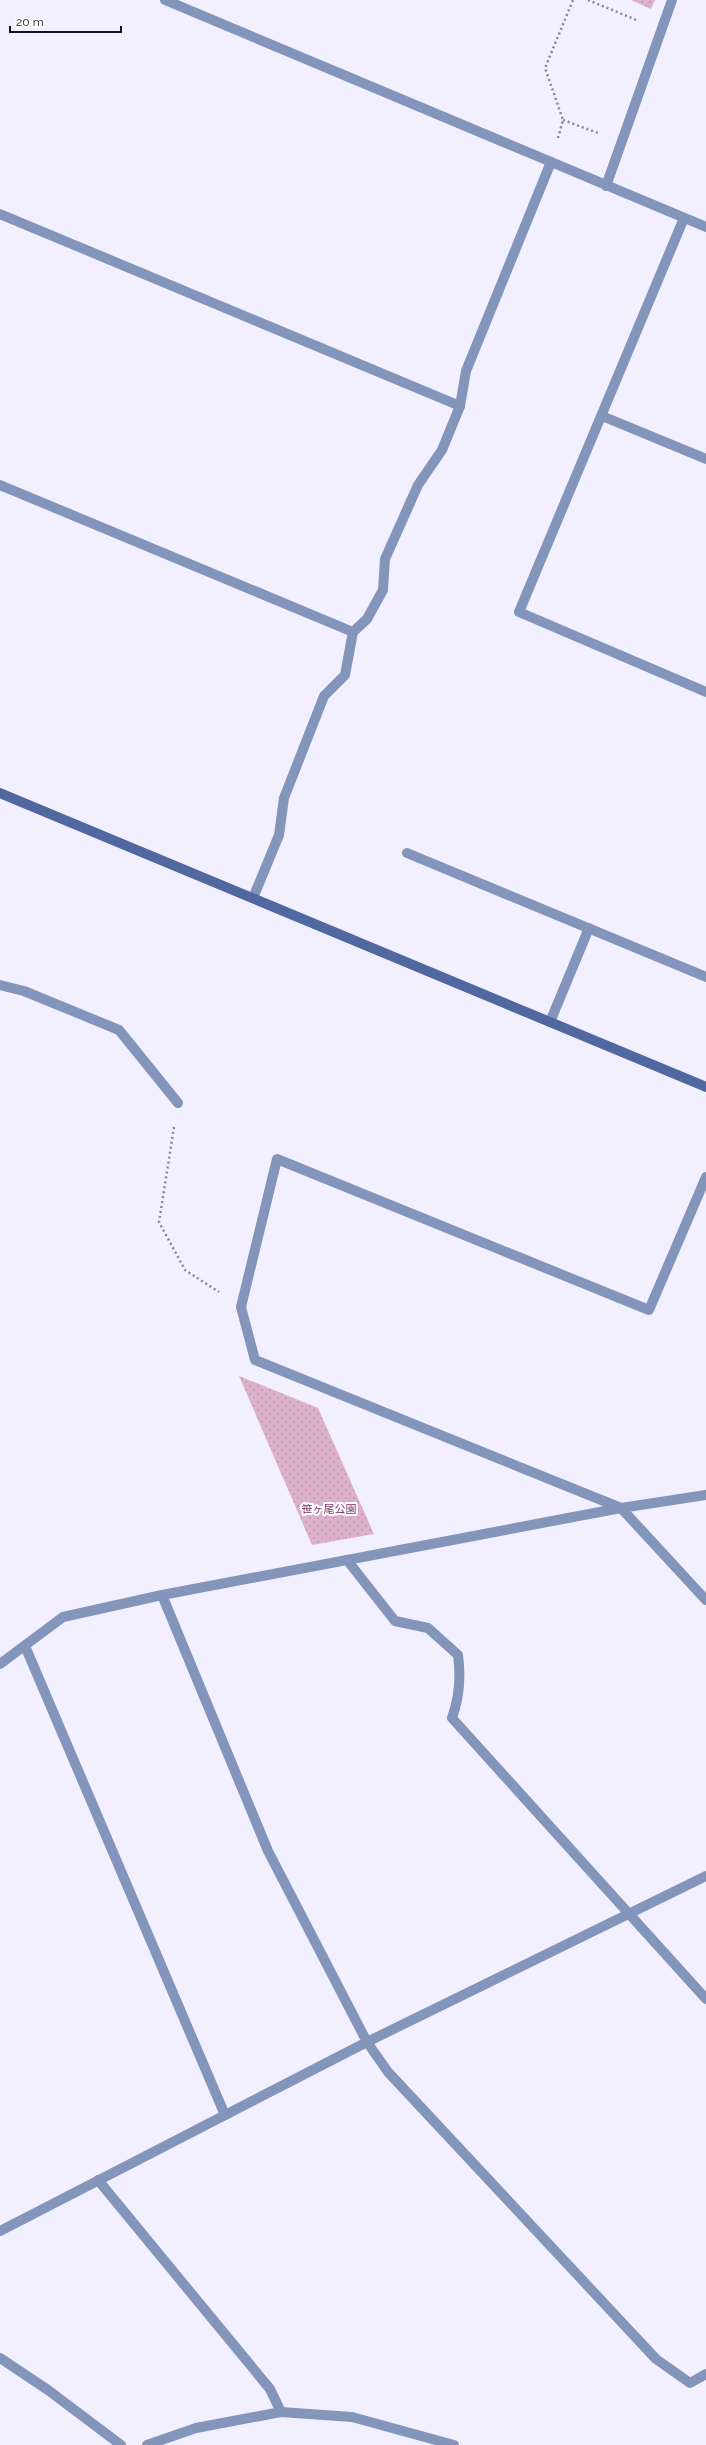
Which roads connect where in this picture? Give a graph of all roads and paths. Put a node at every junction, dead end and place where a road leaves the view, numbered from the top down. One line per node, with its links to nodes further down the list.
1 (165, 0): 8 (street)
2 (573, 0): 6 (path)
3 (588, 0): 5 (path)
4 (672, 0): 5 (street)
5 (662, 30): 7 (street)
6 (563, 120): 7 (path); 8 (path)
7 (621, 142): 9 (street)
8 (551, 162): 9 (street); 13 (street)
9 (606, 186): 11 (street)
10 (0, 214): 13 (street)
11 (684, 218): 12 (street); 14 (street)
12 (706, 227)
13 (460, 406): 17 (street)
14 (602, 416): 15 (street); 18 (street)
15 (706, 460)
16 (0, 486): 17 (street)
17 (353, 632): 21 (street)
18 (706, 692)
19 (0, 793): 21 (street)
20 (407, 853): 22 (street)
21 (253, 898): 25 (street)
22 (588, 928): 23 (street); 25 (street)
23 (706, 977)
24 (0, 985): 27 (street)
25 (550, 1022): 26 (street)
26 (706, 1087)
27 (178, 1103): 29 (path)
28 (706, 1177): 29 (street)
29 (241, 1307): 31 (street)
30 (706, 1495): 31 (street)
31 (620, 1508): 32 (street); 34 (street)
32 (347, 1560): 33 (street); 38 (street)
33 (162, 1595): 35 (street); 40 (street)
34 (706, 1600)
35 (25, 1646): 36 (street); 41 (street)
36 (0, 1664)
37 (706, 1876): 38 (street)
38 (629, 1915): 39 (street); 40 (street)
39 (706, 1999)
40 (367, 2042): 41 (street); 45 (street)
41 (225, 2115): 42 (street)
42 (98, 2180): 43 (street); 46 (street)
43 (0, 2231)
44 (0, 2358): 47 (street)
45 (706, 2374)
46 (281, 2412): 48 (street); 49 (street)
47 (121, 2445)
48 (147, 2445)
49 (454, 2445)

